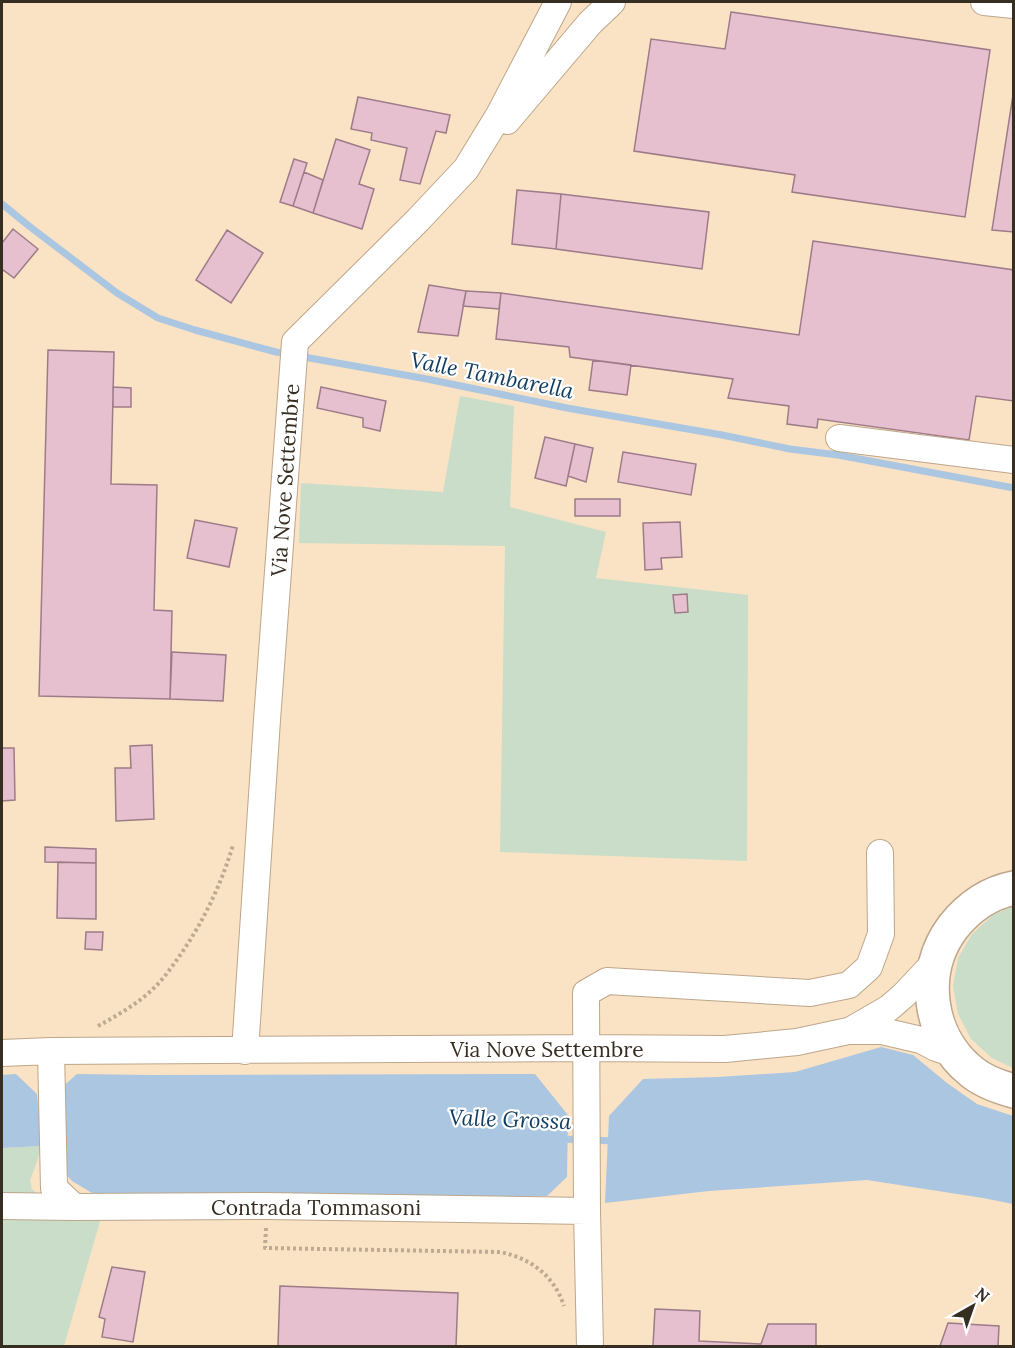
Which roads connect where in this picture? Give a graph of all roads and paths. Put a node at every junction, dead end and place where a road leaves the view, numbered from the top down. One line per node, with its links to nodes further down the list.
1 (558, 2): 5 (street, Via Nove Settembre)
2 (612, 2): 5 (street)
3 (984, 2): 4 (street)
4 (1014, 5)
5 (466, 169): 16 (street, Via Nove Settembre)
6 (839, 438): 7 (street)
7 (1014, 460)
8 (235, 838): 12 (path)
9 (880, 853): 14 (street)
10 (1010, 885): 11 (main road)
11 (936, 961): 13 (street); 18 (main road)
12 (97, 1026)
13 (848, 1031): 14 (street, Via Nove Settembre); 18 (street)
14 (587, 1048): 16 (street, Via Nove Settembre); 23 (street)
15 (51, 1051): 16 (street, Via Nove Settembre); 17 (street, Via Nove Settembre); 22 (street)
16 (245, 1051)
17 (2, 1053)
18 (954, 1054): 19 (main road)
19 (1014, 1091)
20 (2, 1206): 22 (street, Contrada Tommasoni)
21 (267, 1206): 22 (street, Contrada Tommasoni); 23 (street, Contrada Tommasoni); 24 (path)
22 (74, 1207)
23 (587, 1211): 25 (street)
24 (565, 1310)
25 (590, 1347)

